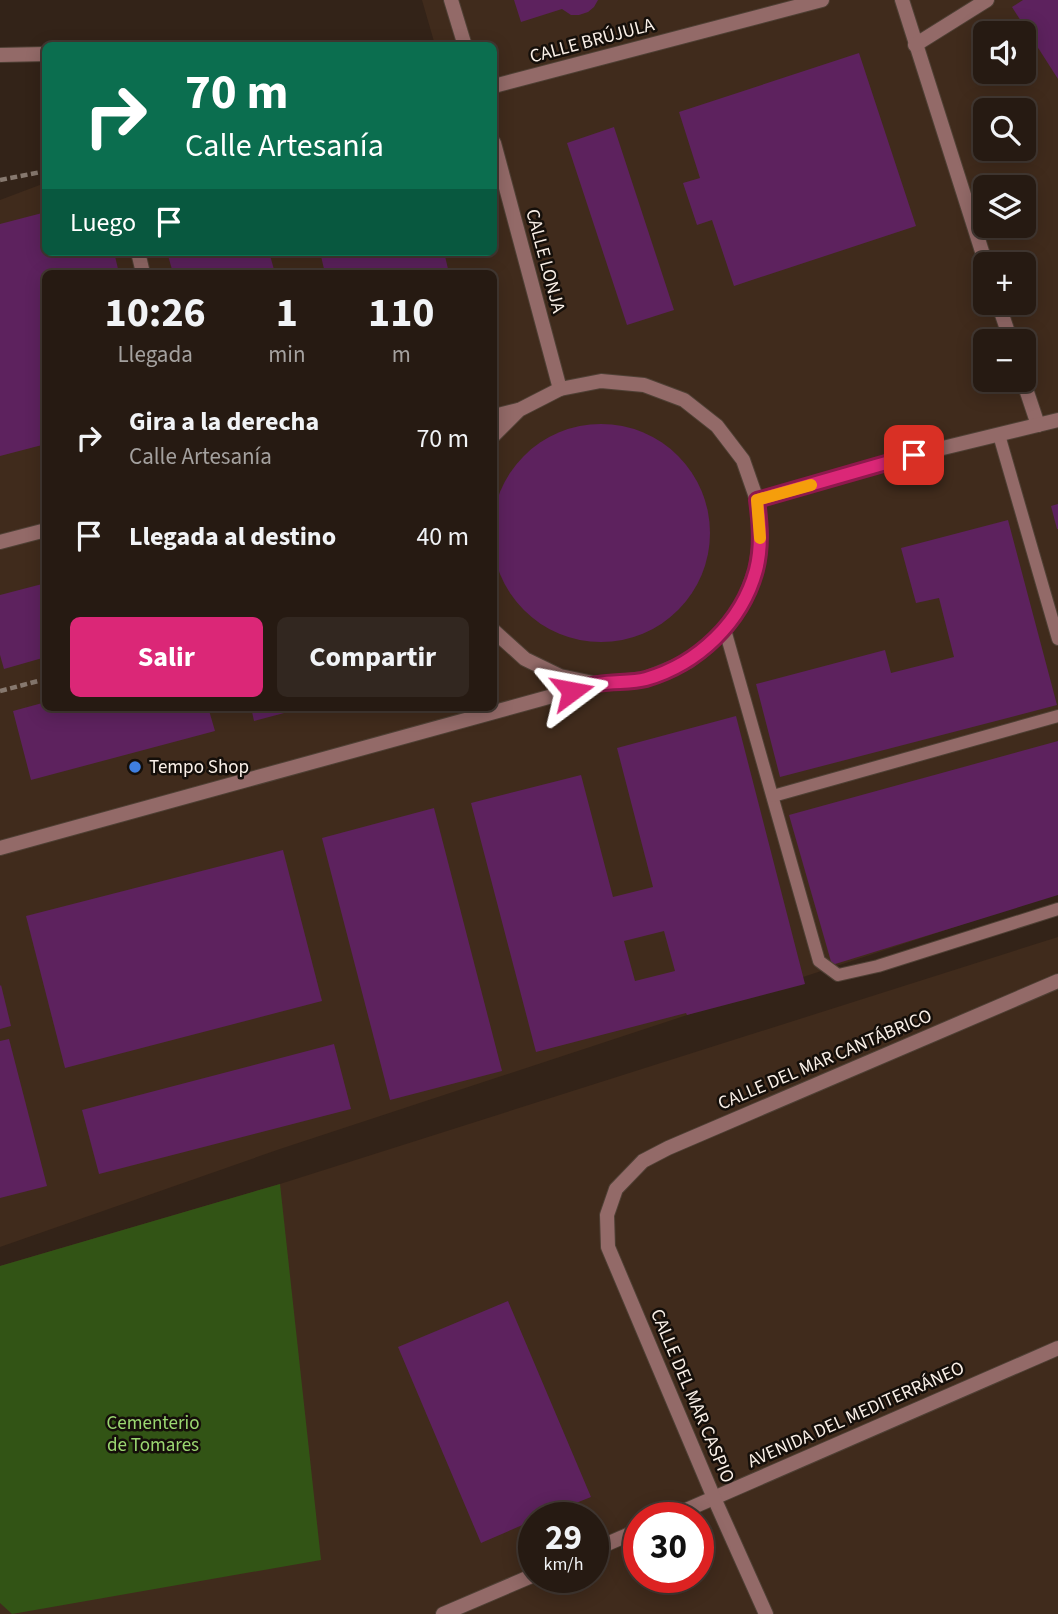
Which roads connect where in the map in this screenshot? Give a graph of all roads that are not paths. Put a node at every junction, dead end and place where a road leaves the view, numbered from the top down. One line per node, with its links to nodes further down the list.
1 (451, 0): 5 (street)
2 (822, 0): 9 (street, CALLE BRÚJULA)
3 (902, 0): 6 (street)
4 (987, 0): 6 (street)
5 (464, 42)
6 (915, 45): 11 (street)
7 (42, 54): 8 (street)
8 (0, 55)
9 (497, 85)
10 (497, 154): 12 (street, CALLE LONJA)
11 (982, 252)
12 (559, 389): 14 (street); 20 (street)
13 (1027, 392): 17 (street)
14 (519, 410): 15 (street); 18 (street)
15 (497, 415)
16 (1058, 421): 17 (street)
17 (1038, 425): 19 (street)
18 (497, 432)
19 (999, 435): 20 (street); 25 (lane)
20 (757, 500): 23 (street)
21 (42, 531): 22 (street)
22 (0, 542)
23 (725, 630): 26 (street); 28 (lane)
24 (497, 634): 26 (street)
25 (1058, 639)
26 (598, 684): 29 (street)
27 (1058, 716): 28 (lane)
28 (773, 796): 30 (lane)
29 (0, 848)
30 (1058, 909)
31 (1058, 981): 32 (street, CALLE DEL MAR CANTÁBRICO)
32 (616, 1189): 34 (street, CALLE DEL MAR CASPIO)
33 (1058, 1348): 34 (street, AVENIDA DEL MEDITERRÁNEO)
34 (714, 1498): 35 (street, AVENIDA DEL MEDITERRÁNEO); 38 (street, CALLE DEL MAR CASPIO)
35 (705, 1502)
36 (518, 1582): 37 (street)
37 (443, 1614)
38 (766, 1614)

